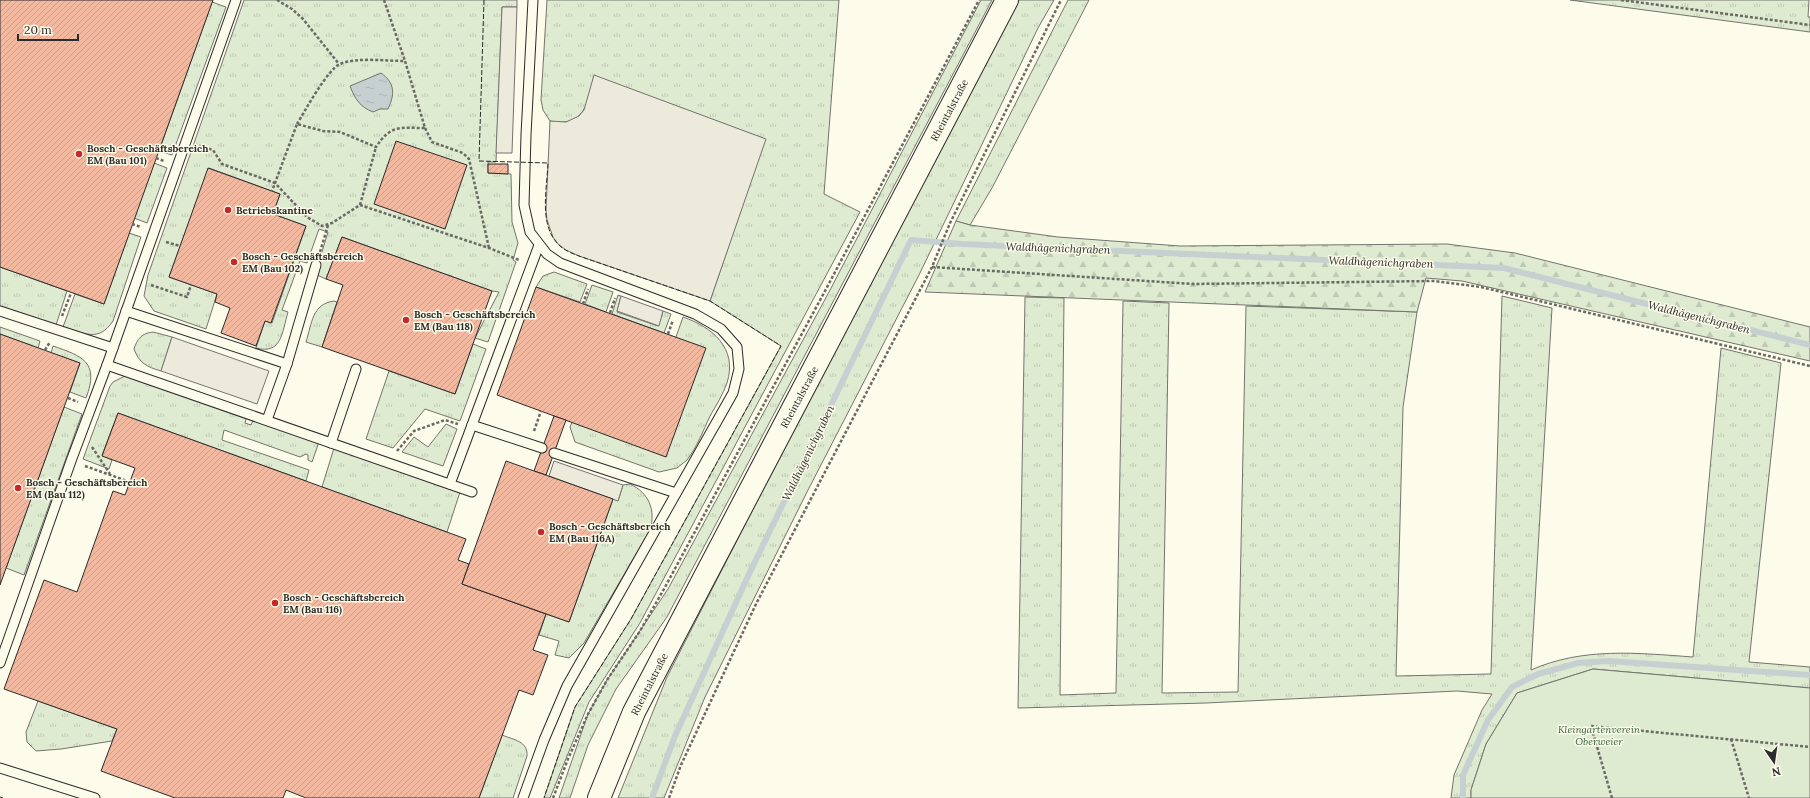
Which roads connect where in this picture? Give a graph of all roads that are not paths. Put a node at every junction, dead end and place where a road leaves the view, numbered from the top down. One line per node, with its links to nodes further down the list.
1 (236, 0): 7 (lane)
2 (533, 0): 4 (lane)
3 (1007, 0): 24 (main road, Rheintalstraße)
4 (539, 245): 13 (lane); 19 (lane)
5 (316, 265): 9 (lane)
6 (0, 311): 8 (lane)
7 (126, 311): 8 (lane); 9 (lane)
8 (113, 348): 10 (lane)
9 (287, 364): 12 (lane)
10 (108, 366): 12 (lane); 20 (lane)
11 (356, 369): 14 (lane)
12 (267, 420): 14 (lane)
13 (472, 427): 15 (lane); 17 (lane)
14 (331, 443): 17 (lane)
15 (542, 448)
16 (554, 453): 19 (lane)
17 (450, 484): 18 (lane)
18 (472, 492)
19 (676, 493): 23 (lane)
20 (0, 663)
21 (0, 768): 22 (lane)
22 (95, 798)
23 (523, 798)
24 (599, 798)

